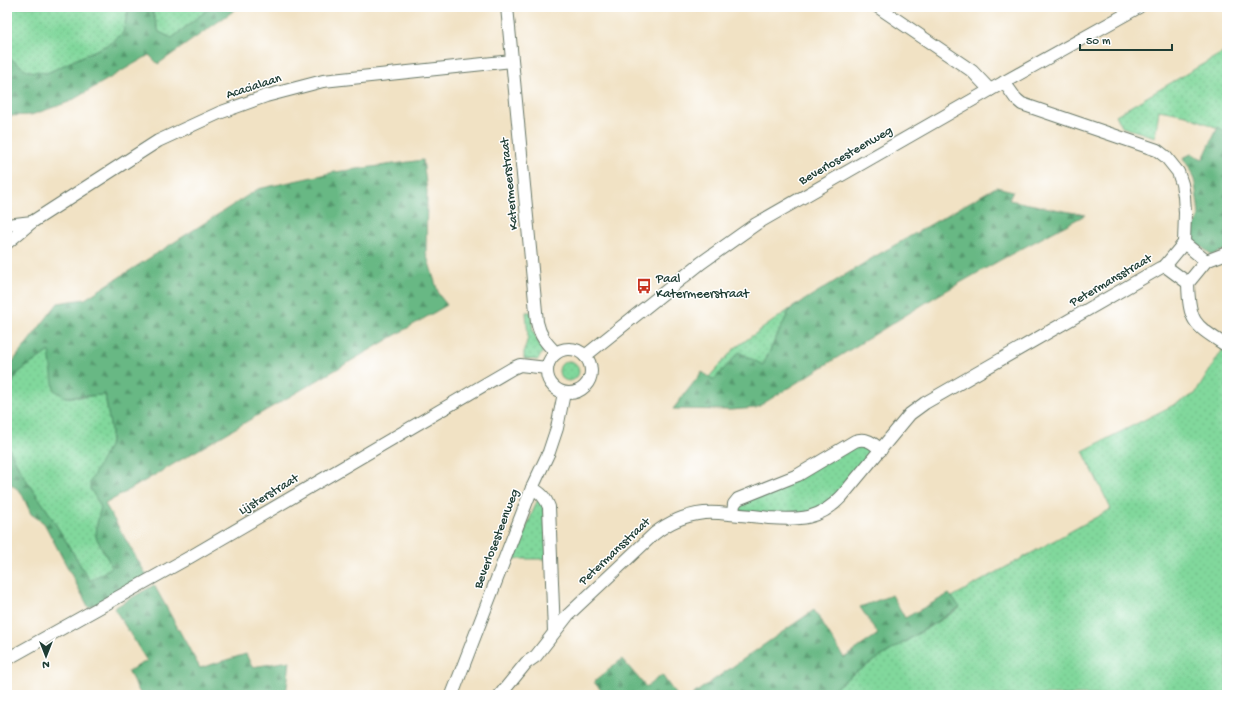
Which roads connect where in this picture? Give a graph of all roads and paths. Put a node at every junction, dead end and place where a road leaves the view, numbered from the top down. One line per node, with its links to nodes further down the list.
1 (507, 7): 4 (street, Katermeerstraat)
2 (878, 7): 6 (street)
3 (1139, 7): 5 (street, Beverlosesteenweg)
4 (512, 61): 7 (street, Acacialaan); 16 (street, Katermeerstraat)
5 (1004, 82): 6 (street, Beverlosesteenweg); 10 (street)
6 (990, 90): 17 (street, Beverlosesteenweg)
7 (32, 222): 8 (street, Acacialaan); 9 (street, Acacialaan)
8 (7, 225)
9 (7, 243)
10 (1184, 243): 12 (street); 13 (street, Petermansstraat)
11 (1227, 254): 12 (street)
12 (1206, 260): 14 (street)
13 (1165, 266): 14 (street); 20 (street, Petermansstraat)
14 (1188, 284): 15 (street)
15 (1227, 346)
16 (556, 353): 17 (street); 18 (street)
17 (585, 356): 19 (street)
18 (547, 368): 19 (street); 24 (street, Lijsterstraat)
19 (564, 393): 21 (street, Beverlosesteenweg)
20 (881, 450): 22 (street); 22 (street, Petermansstraat)
21 (532, 488): 23 (street); 25 (street, Beverlosesteenweg)
22 (732, 514): 23 (street, Petermansstraat)
23 (554, 632): 26 (street, Petermansstraat)
24 (7, 660)
25 (452, 695)
26 (500, 695)

